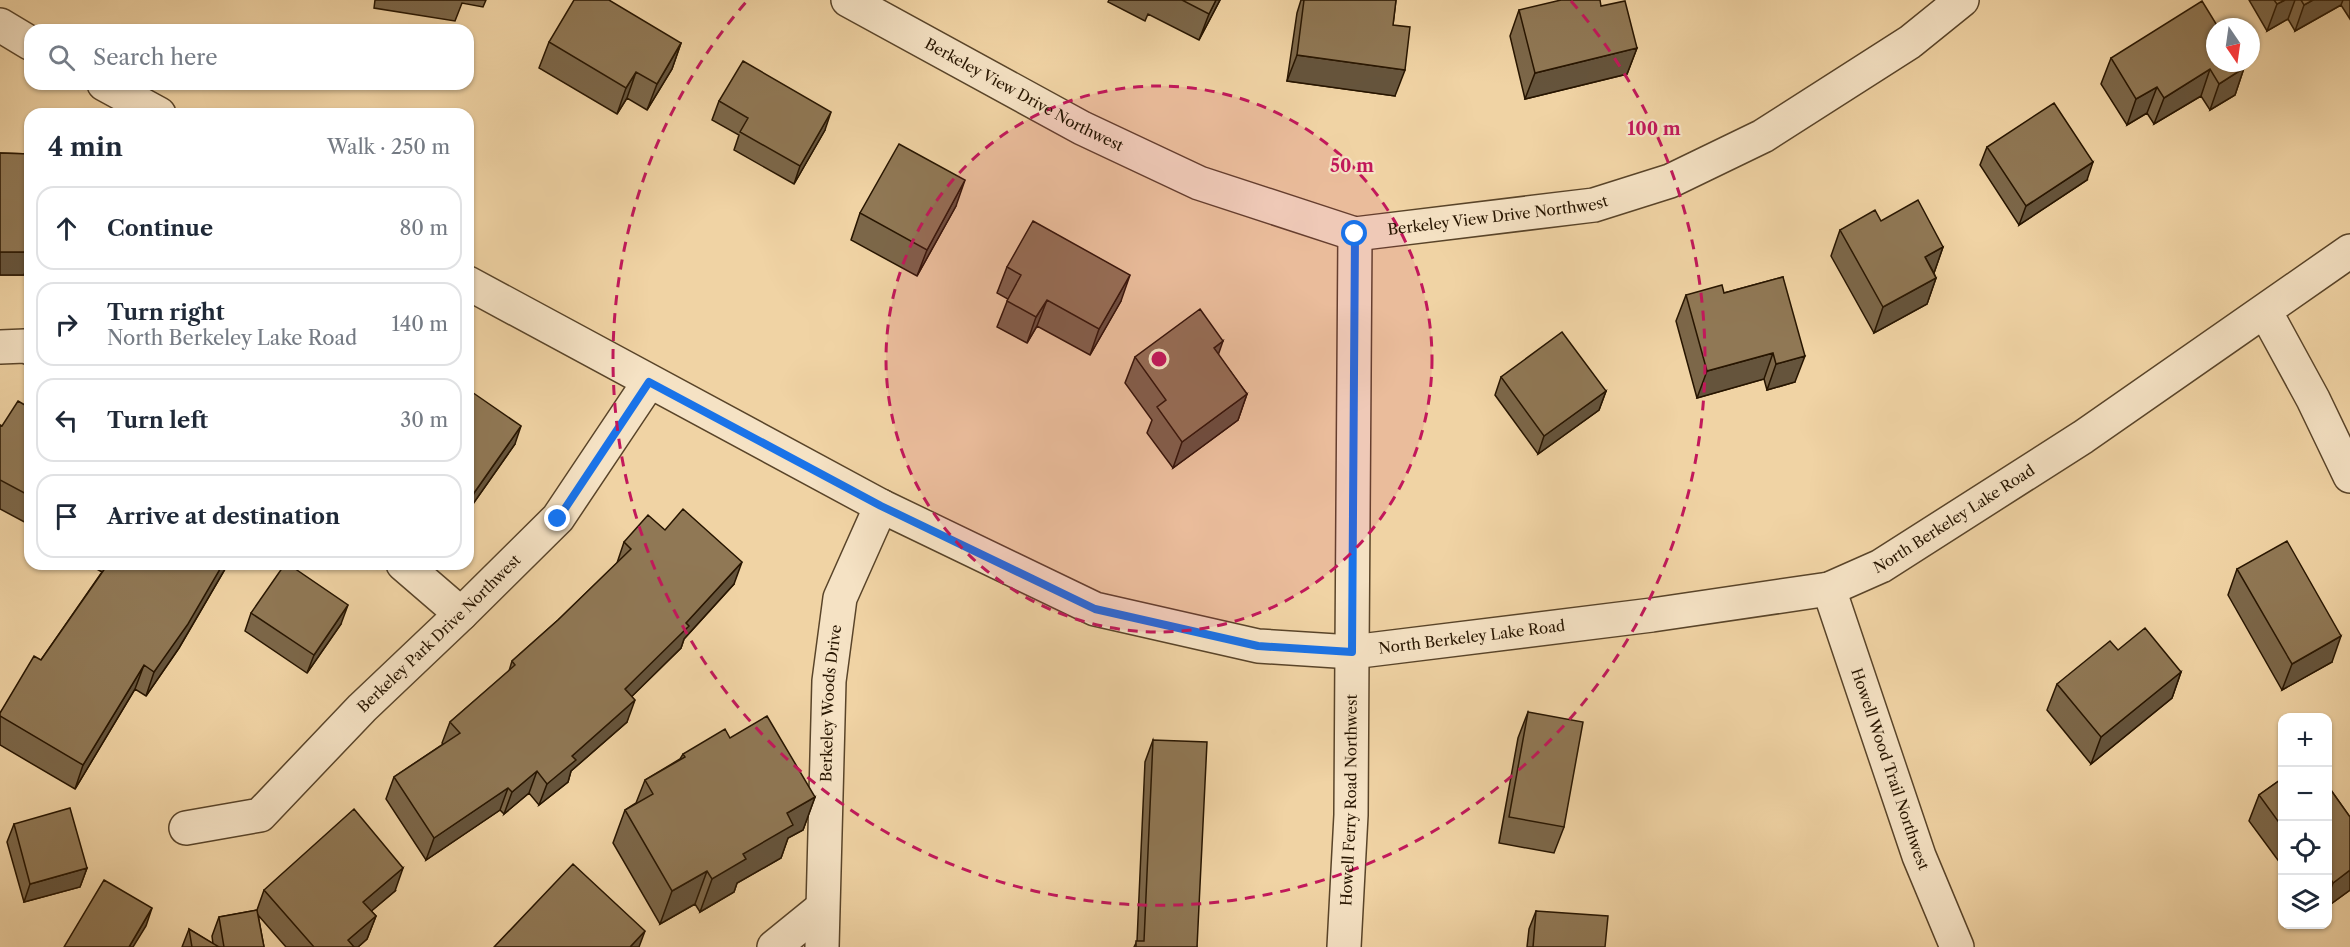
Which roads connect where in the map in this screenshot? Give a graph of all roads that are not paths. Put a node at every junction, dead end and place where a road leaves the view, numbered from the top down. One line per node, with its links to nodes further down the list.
1 (848, 0): 7 (street, Berkeley View Drive Northwest)
2 (1962, 0): 7 (street, Berkeley View Drive Northwest)
3 (0, 25): 4 (street)
4 (24, 39)
5 (115, 90): 6 (street)
6 (148, 108)
7 (1355, 234): 19 (street, Howell Ferry Road Northwest)
8 (2350, 251): 10 (street, North Berkeley Lake Road)
9 (474, 286): 13 (street, North Berkeley Lake Road)
10 (2265, 311): 14 (street); 17 (street, North Berkeley Lake Road)
11 (24, 346): 12 (street)
12 (0, 347)
13 (649, 382): 15 (street, North Berkeley Lake Road); 18 (street, Berkeley Park Drive Northwest)
14 (2350, 476)
15 (881, 506): 19 (street, North Berkeley Lake Road); 21 (street, Berkeley Woods Drive)
16 (410, 570): 18 (street)
17 (1829, 589): 19 (street, North Berkeley Lake Road); 25 (street, Howell Wood Trail Northwest)
18 (461, 614): 20 (street, Berkeley Park Drive Northwest)
19 (1352, 652): 24 (street, Howell Ferry Road Northwest)
20 (186, 828)
21 (822, 908): 22 (street); 23 (street, Berkeley Woods Drive)
22 (774, 947)
23 (822, 947)
24 (1344, 947)
25 (1957, 947)

